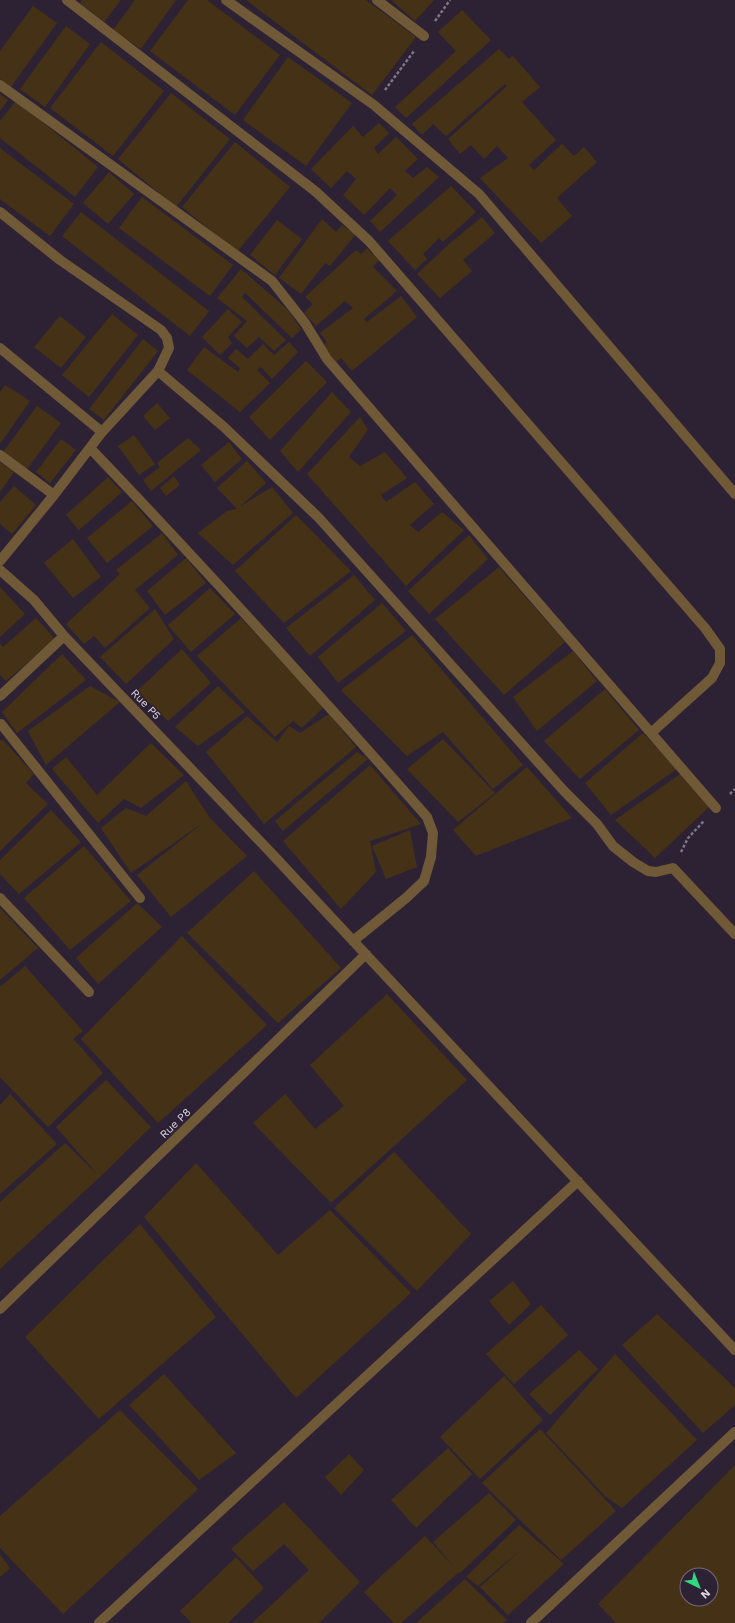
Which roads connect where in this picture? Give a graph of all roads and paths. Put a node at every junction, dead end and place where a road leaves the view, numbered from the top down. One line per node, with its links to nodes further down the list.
1 (67, 0): 19 (street)
2 (226, 0): 12 (street)
3 (377, 0): 4 (street)
4 (424, 36)
5 (0, 85): 19 (street)
6 (0, 212): 8 (street)
7 (0, 348): 9 (street)
8 (158, 371): 9 (street); 22 (street)
9 (102, 432): 10 (street)
10 (90, 448): 13 (street); 26 (street)
11 (0, 455): 13 (street)
12 (735, 494)
13 (54, 495): 14 (street)
14 (0, 562)
15 (0, 570): 16 (street, Rue P5)
16 (64, 636): 17 (street); 26 (street, Rue P5)
17 (0, 696)
18 (0, 724): 24 (street)
19 (651, 733): 21 (street)
20 (735, 789): 21 (path)
21 (716, 808): 22 (path)
22 (673, 868): 25 (street)
23 (0, 898): 28 (street)
24 (140, 898)
25 (735, 934)
26 (354, 941): 27 (street, Rue P5)
27 (366, 954): 29 (street, Rue P5); 30 (street, Rue P8)
28 (88, 992)
29 (578, 1181): 31 (street, Rue P5); 33 (street)
30 (0, 1309)
31 (735, 1350)
32 (735, 1432): 34 (street)
33 (100, 1623)
34 (531, 1623)

